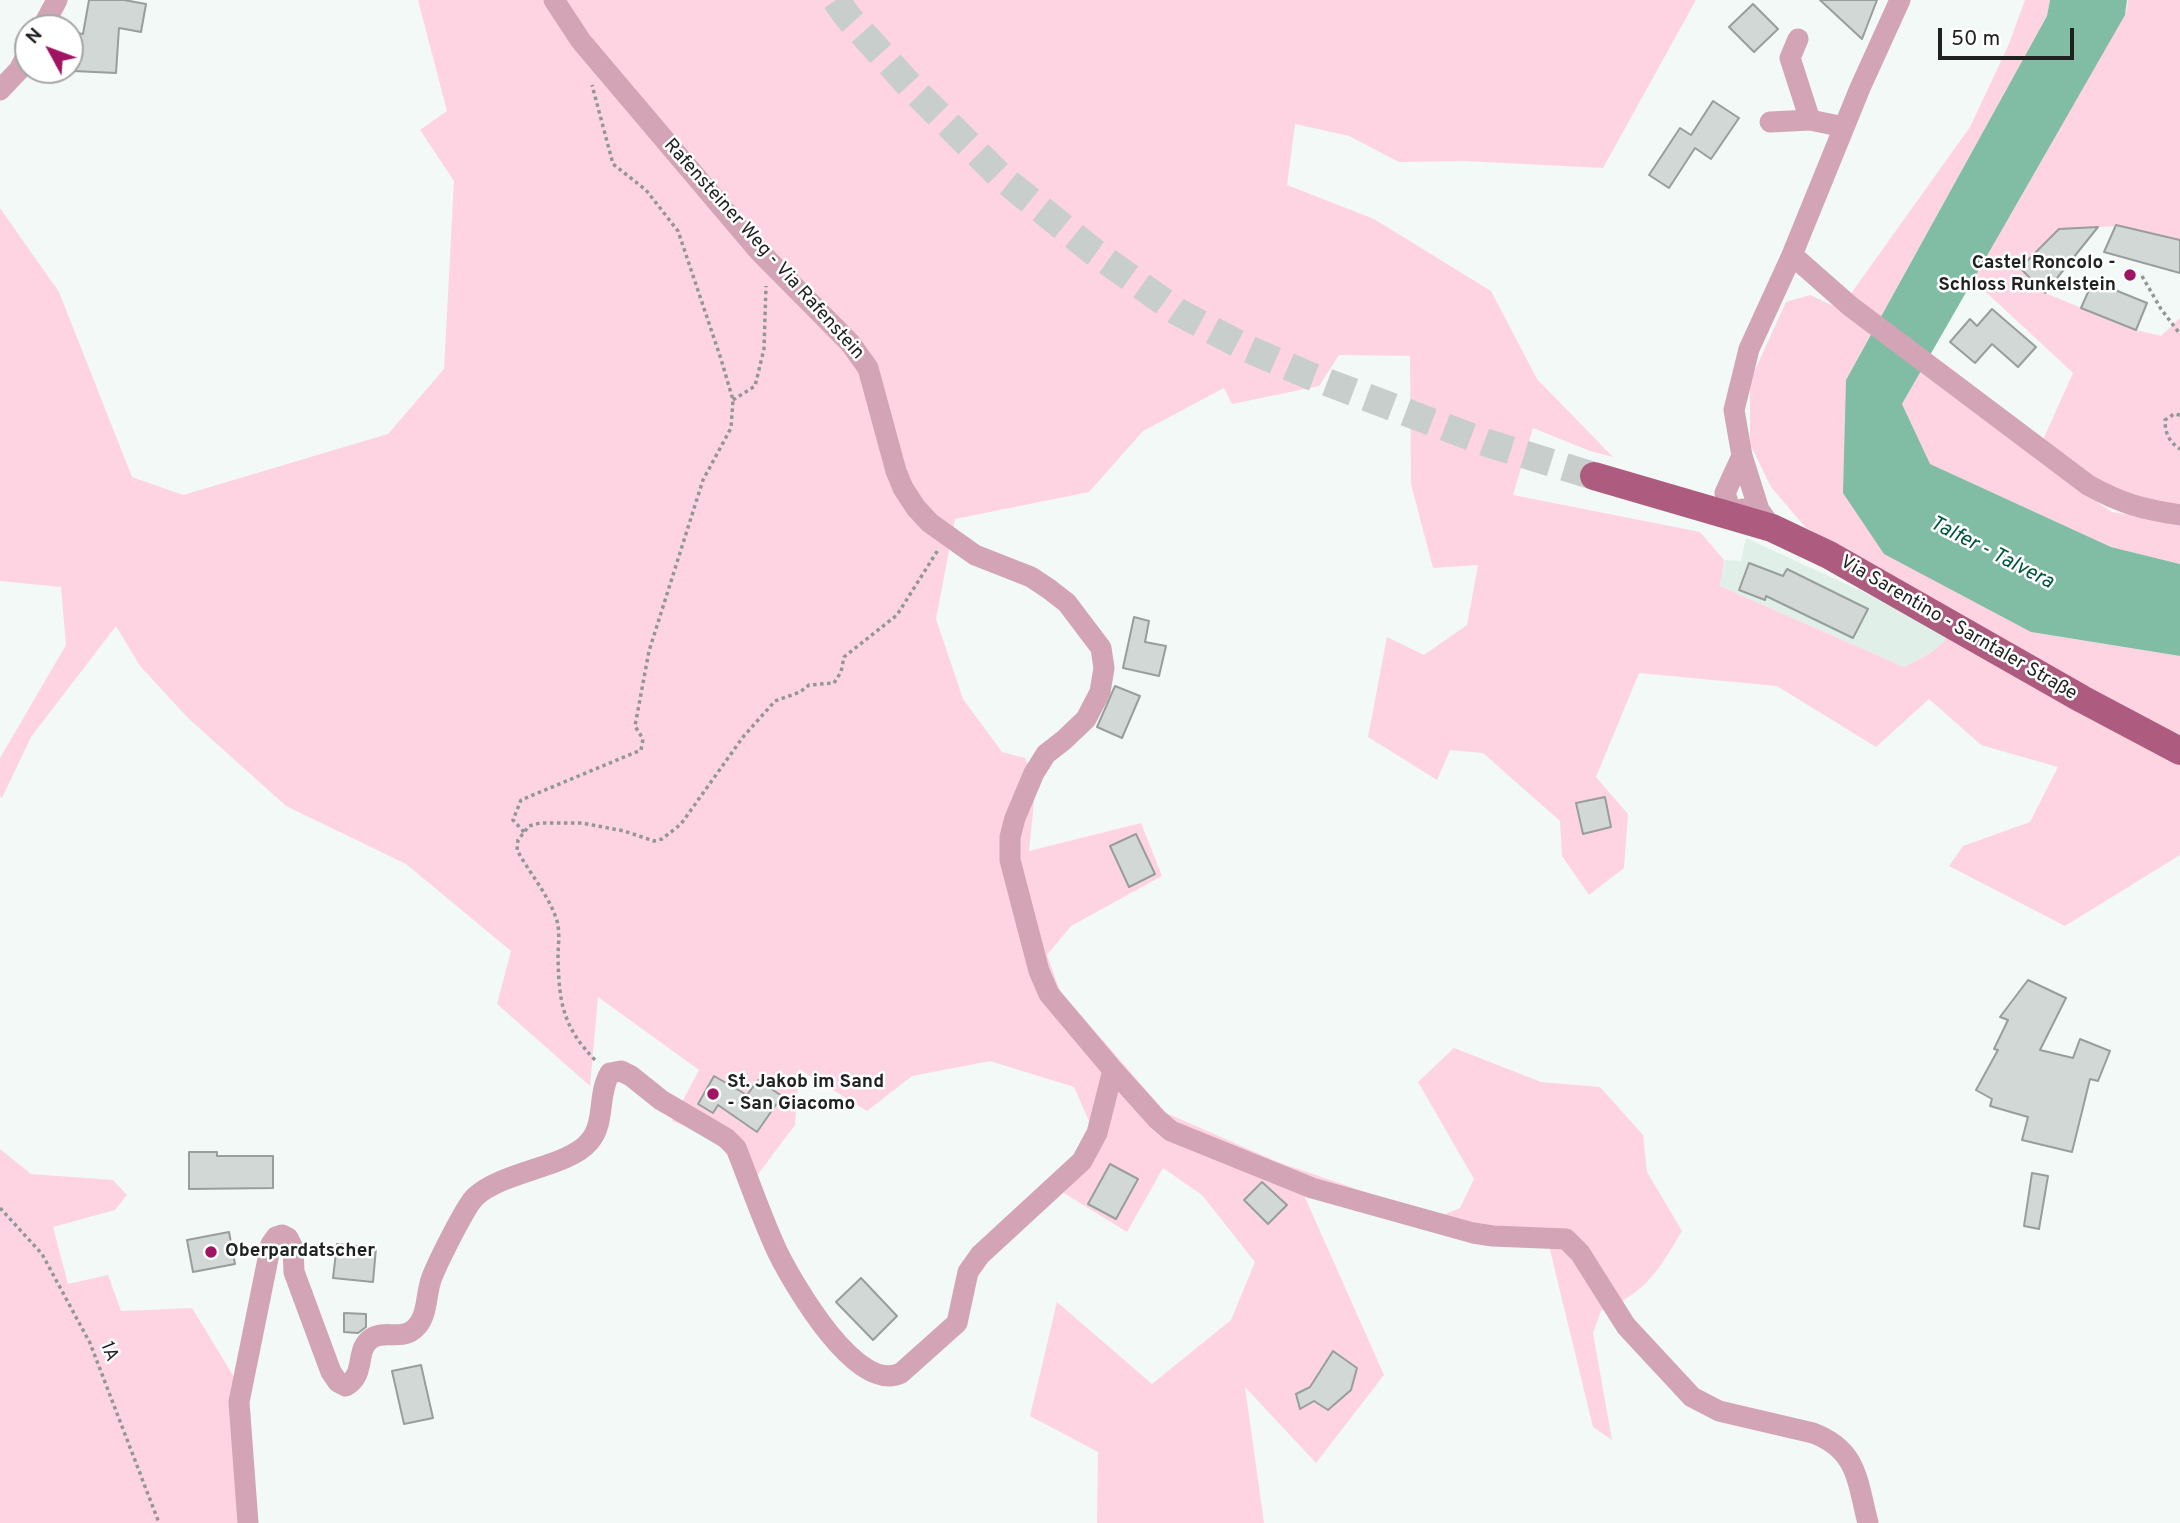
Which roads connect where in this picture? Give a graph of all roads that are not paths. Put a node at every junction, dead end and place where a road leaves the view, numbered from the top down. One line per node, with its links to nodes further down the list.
1 (554, 0): 17 (street, Rafensteiner Weg - Via Rafenstein)
2 (1900, 0): 8 (street)
3 (1798, 40): 6 (street)
4 (14, 75): 5 (street)
5 (0, 90)
6 (1810, 120): 7 (street); 8 (street)
7 (1770, 122)
8 (1844, 127): 9 (street)
9 (1792, 255): 10 (street); 14 (street)
10 (1742, 457): 12 (street); 13 (street)
11 (1594, 476): 13 (main road, Via Sarentino - Sarntaler Straße)
12 (1755, 492): 13 (street); 15 (street)
13 (1728, 504): 15 (main road, Via Sarentino - Sarntaler Straße)
14 (2180, 514)
15 (1772, 528): 16 (main road, Via Sarentino - Sarntaler Straße)
16 (2180, 751)
17 (1113, 1070): 18 (street); 19 (street, Rafensteiner Weg - Via Rafenstein)
18 (248, 1523)
19 (1868, 1523)

